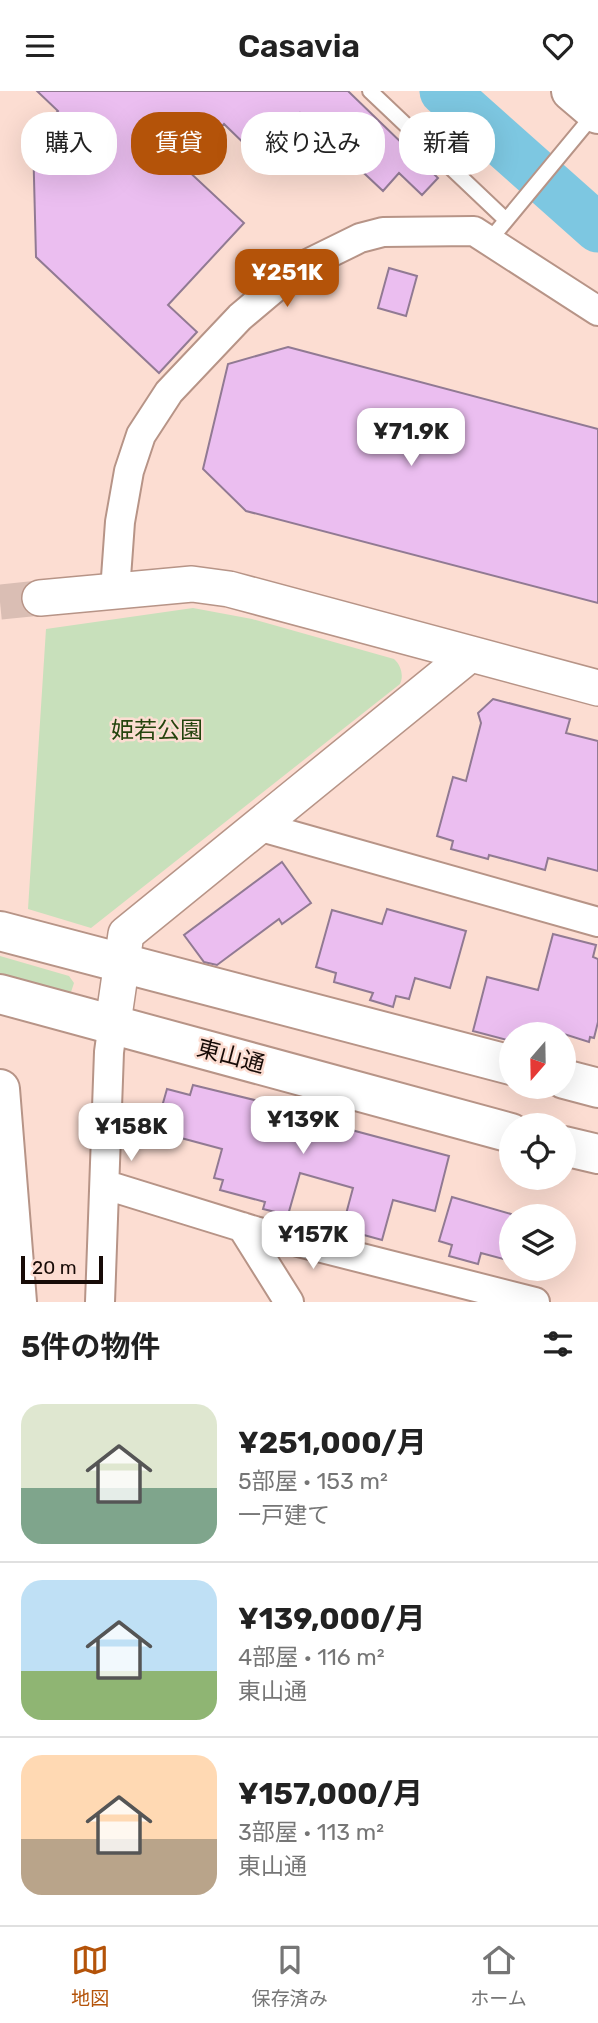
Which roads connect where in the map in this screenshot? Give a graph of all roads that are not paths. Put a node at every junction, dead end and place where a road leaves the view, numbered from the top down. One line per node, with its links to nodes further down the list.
1 (370, 91): 3 (lane)
2 (590, 108): 3 (lane)
3 (495, 233): 4 (street); 5 (street)
4 (598, 311)
5 (116, 591): 6 (street); 7 (street)
6 (40, 598)
7 (469, 655): 8 (street); 9 (street)
8 (598, 688)
9 (258, 826): 10 (street); 12 (street)
10 (598, 922)
11 (0, 931): 12 (main road)
12 (122, 962): 14 (street); 15 (main road)
13 (0, 994): 14 (main road, 東山通)
14 (113, 1023): 19 (main road, 東山通); 22 (street)
15 (499, 1062)
16 (576, 1082): 17 (main road)
17 (598, 1088)
18 (0, 1089): 24 (main road)
19 (499, 1130)
20 (576, 1150): 21 (main road)
21 (598, 1155)
22 (106, 1185): 23 (street); 25 (street)
23 (242, 1227): 26 (street); 27 (street)
24 (17, 1302)
25 (100, 1302)
26 (289, 1302)
27 (535, 1302)

